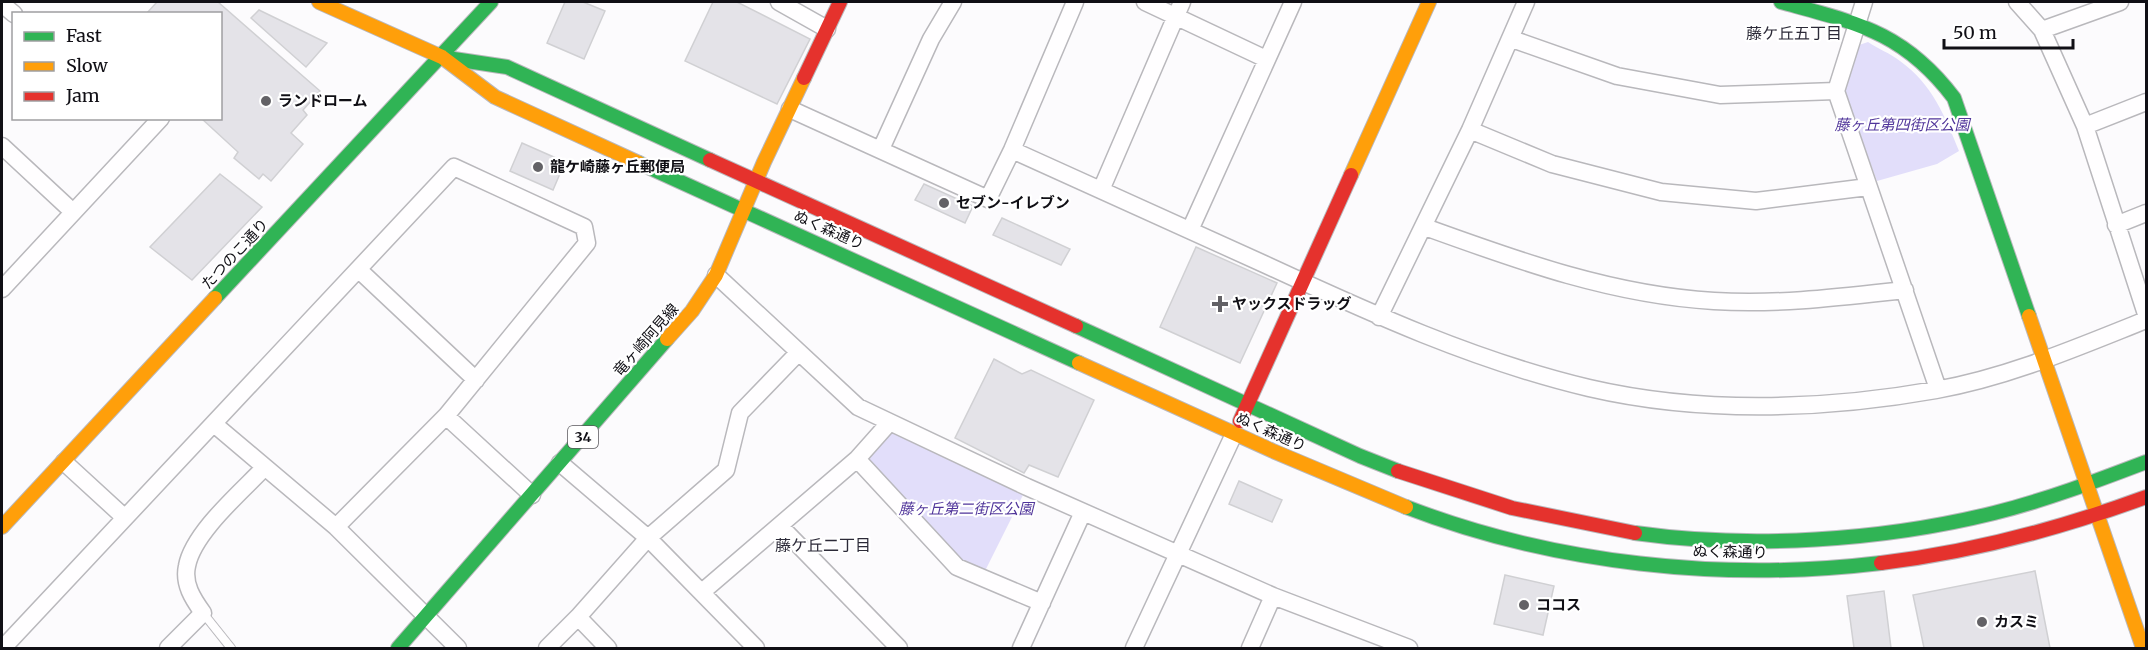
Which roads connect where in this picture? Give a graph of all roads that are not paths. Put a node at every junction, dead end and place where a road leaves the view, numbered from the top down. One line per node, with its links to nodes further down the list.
1 (319, 2): 20 (main road, ぬく森通り)
2 (491, 2): 20 (main road, たつのこ通り)
3 (779, 2): 17 (street)
4 (840, 2): 17 (main road, 竜ヶ崎阿見線 / 34)
5 (953, 2): 29 (street)
6 (1075, 2): 30 (street)
7 (1144, 2): 15 (street)
8 (1293, 2): 21 (street)
9 (1430, 2): 42 (main road)
10 (1526, 2): 19 (street)
11 (1781, 2): 16 (main road)
12 (1864, 2): 16 (street)
13 (2017, 2): 18 (street)
14 (2120, 2): 18 (street)
15 (1179, 8): 21 (street); 33 (street)
16 (1857, 24): 22 (street); 49 (main road)
17 (827, 29): 24 (main road, 竜ヶ崎阿見線 / 34)
18 (2042, 30): 26 (street)
19 (1512, 39): 22 (street); 27 (street)
20 (442, 57): 31 (main road, ぬく森通り); 34 (main road, ぬく森通り); 58 (main road, たつのこ通り)
21 (1266, 59): 39 (street)
22 (1836, 91): 32 (street)
23 (2146, 102): 26 (street)
24 (790, 109): 29 (street); 31 (main road, 竜ヶ崎阿見線 / 34)
25 (159, 120): 35 (street)
26 (2085, 126): 37 (street)
27 (1470, 130): 32 (street); 38 (street)
28 (2, 146): 35 (street)
29 (881, 149): 30 (street)
30 (1012, 150): 33 (street)
31 (756, 180): 34 (main road, 竜ヶ崎阿見線 / 34); 52 (main road, ぬく森通り)
32 (1868, 187): 44 (street)
33 (1101, 190): 39 (street)
34 (745, 211): 41 (main road, 竜ヶ崎阿見線 / 34); 56 (main road, ぬく森通り)
35 (73, 212): 43 (street)
36 (2146, 213): 37 (street)
37 (2116, 225): 45 (street)
38 (1425, 227): 44 (street); 46 (street)
39 (1190, 230): 42 (street)
40 (359, 270): 50 (street); 50 (street); 55 (street)
41 (716, 275): 48 (street); 60 (main road, 竜ヶ崎阿見線 / 34)
42 (1303, 282): 46 (street); 52 (main road)
43 (2, 289)
44 (1905, 290): 51 (street)
45 (2146, 314)
46 (1379, 317): 51 (street)
47 (2146, 320): 49 (street)
48 (799, 352): 54 (street); 71 (street)
49 (2045, 361): 51 (street); 62 (main road)
50 (476, 380): 53 (street)
51 (1938, 390)
52 (1247, 406): 56 (main road); 62 (main road, ぬく森通り)
53 (446, 416): 63 (street); 70 (street)
54 (889, 423): 57 (street); 65 (street)
55 (214, 424): 61 (street); 67 (street)
56 (1234, 434): 66 (main road, ぬく森通り); 72 (street)
57 (857, 459): 68 (street); 75 (street)
58 (64, 462): 67 (street); 69 (main road, たつのこ通り)
59 (2146, 462): 62 (main road, ぬく森通り)
60 (560, 463): 63 (main road, 竜ヶ崎阿見線 / 34); 71 (street)
61 (264, 468): 70 (street); 76 (street)
62 (2088, 485): 66 (main road)
63 (532, 495): 77 (main road, 竜ヶ崎阿見線 / 34)
64 (2146, 497): 66 (main road, ぬく森通り)
65 (1083, 512): 72 (street); 75 (street)
66 (2098, 515): 92 (main road)
67 (124, 518): 79 (street)
68 (780, 526): 73 (street); 87 (street)
69 (2, 527)
70 (336, 527): 77 (street)
71 (648, 538): 73 (street); 78 (street)
72 (1178, 553): 74 (street); 89 (street)
73 (702, 592): 86 (street)
74 (1273, 596): 90 (street); 91 (street)
75 (1042, 603): 88 (street)
76 (203, 613): 80 (street); 81 (lane)
77 (426, 616): 82 (main road, 竜ヶ崎阿見線 / 34); 83 (street)
78 (578, 617): 84 (street); 85 (street)
79 (3, 648)
80 (168, 648)
81 (231, 648)
82 (398, 648)
83 (458, 648)
84 (547, 648)
85 (608, 648)
86 (756, 648)
87 (899, 648)
88 (1021, 648)
89 (1134, 648)
90 (1250, 648)
91 (1409, 648)
92 (2143, 648)

